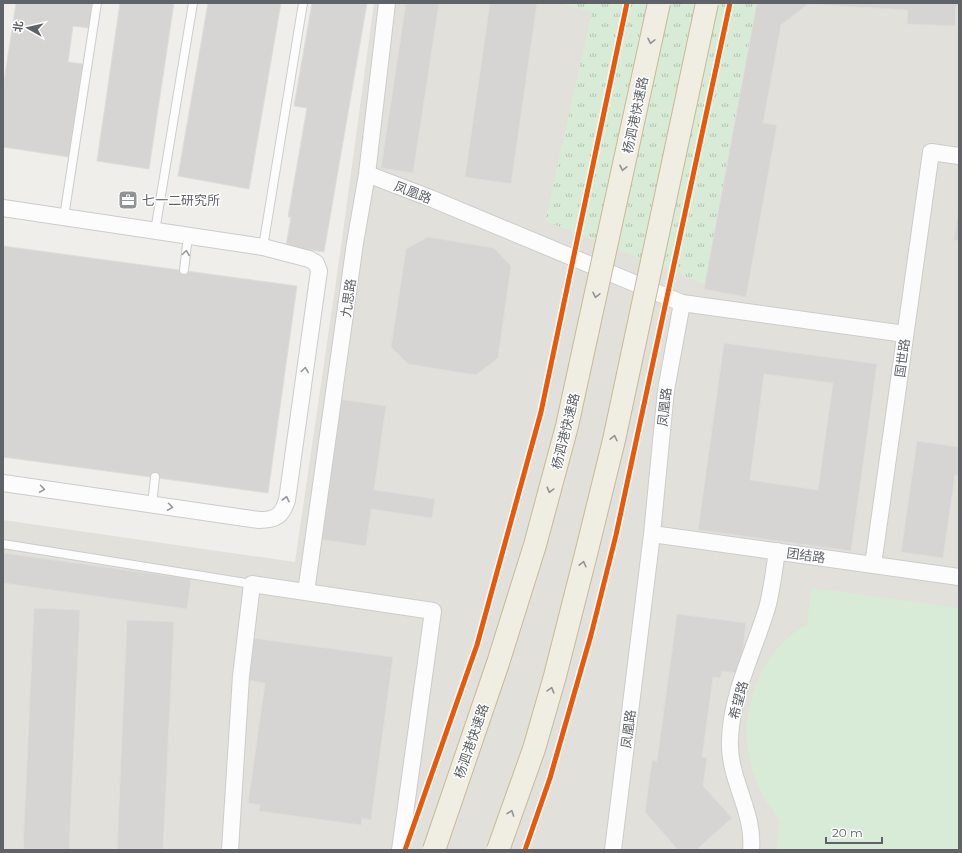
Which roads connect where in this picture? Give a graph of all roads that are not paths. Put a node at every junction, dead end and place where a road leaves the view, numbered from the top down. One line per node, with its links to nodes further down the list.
1 (97, 3): 10 (lane)
2 (193, 3): 11 (lane)
3 (303, 3): 13 (lane)
4 (387, 3): 8 (street, 九思路)
5 (659, 3): 29 (highway, 杨泗港快速路, one-way to 29, bridge)
6 (707, 3): 30 (highway, one-way to 6, bridge)
7 (959, 156): 16 (street, 国世路)
8 (367, 174): 15 (street, 凤凰路); 26 (street, 九思路)
9 (3, 208): 10 (street)
10 (64, 217): 11 (street)
11 (155, 231): 12 (street)
12 (188, 236): 13 (street); 14 (lane, one-way to 12)
13 (263, 247): 19 (street, one-way to 13)
14 (184, 270)
15 (682, 303): 16 (street); 20 (street, 凤凰路)
16 (905, 334): 23 (street, 国世路)
17 (155, 477): 19 (lane)
18 (3, 483): 19 (street, one-way to 19)
19 (152, 505)
20 (652, 534): 22 (street, 团结路); 31 (street, 凤凰路)
21 (3, 544): 25 (lane)
22 (777, 551): 23 (street, 团结路); 32 (street, 希望路)
23 (873, 565): 24 (street, 团结路)
24 (959, 576)
25 (252, 584): 26 (street); 27 (street)
26 (306, 592): 28 (street)
27 (230, 850)
28 (400, 850)
29 (434, 850)
30 (498, 850)
31 (614, 850)
32 (751, 850)

